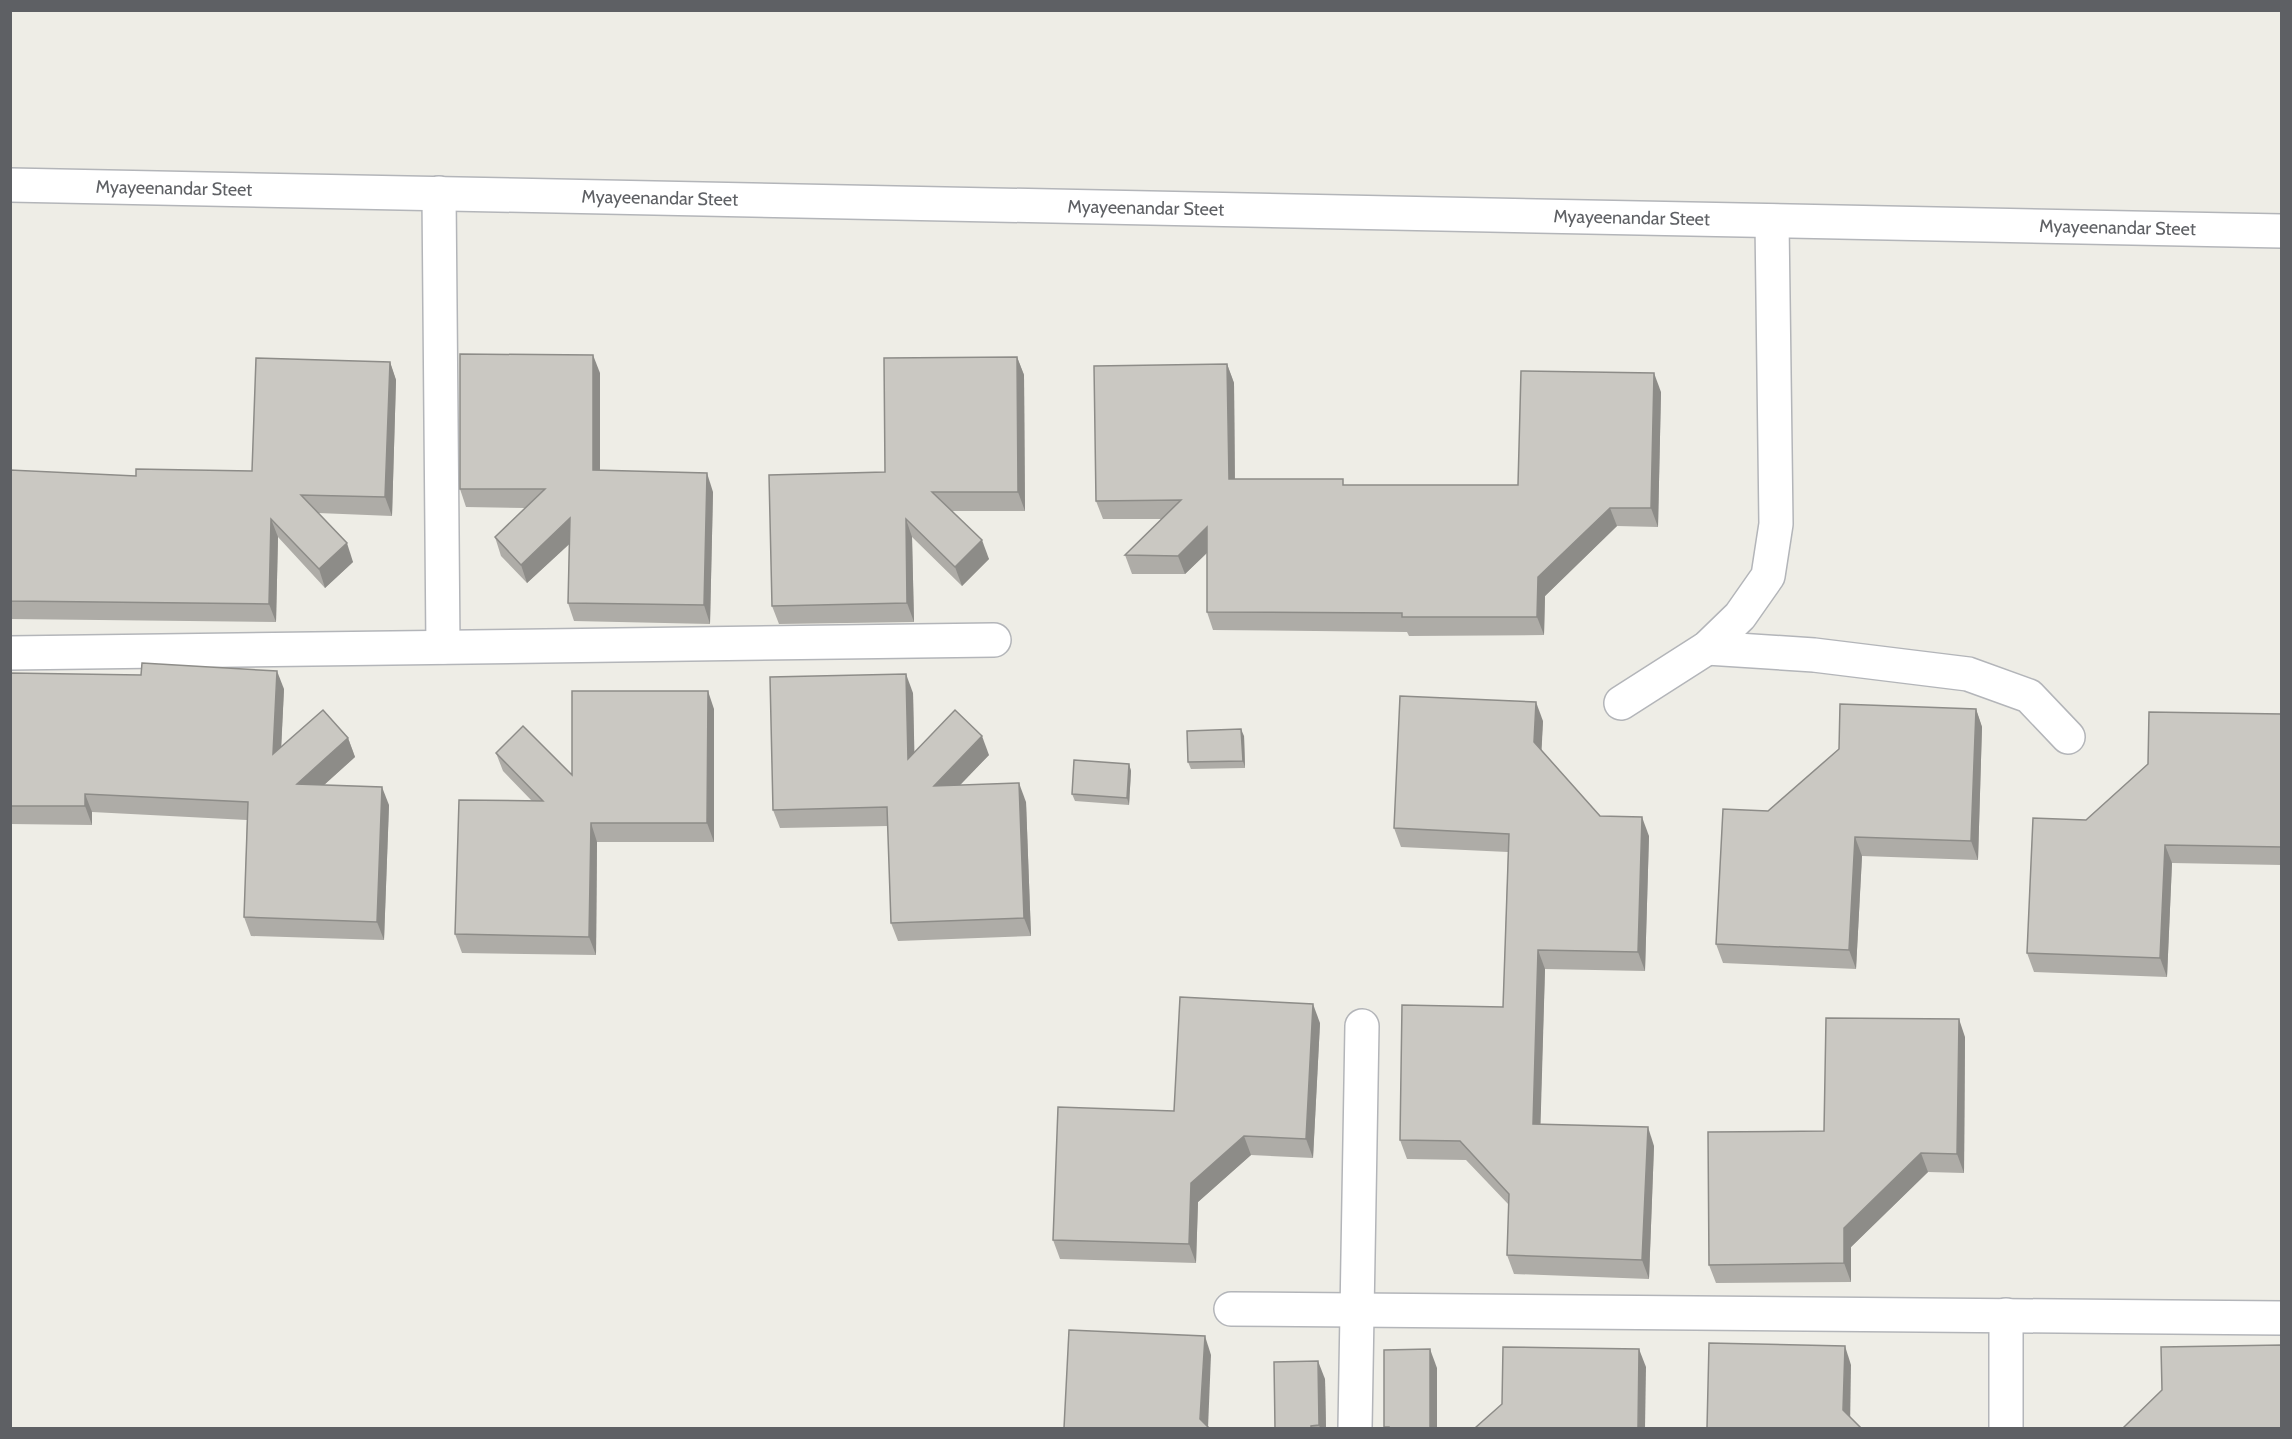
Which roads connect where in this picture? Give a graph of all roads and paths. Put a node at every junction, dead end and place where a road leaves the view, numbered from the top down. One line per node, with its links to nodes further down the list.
1 (10, 185): 2 (street, Myayeenandar Steet)
2 (439, 193): 3 (street, Myayeenandar Steet); 6 (street)
3 (1772, 221): 4 (street, Myayeenandar Steet); 7 (street)
4 (2282, 231)
5 (994, 640): 6 (street)
6 (443, 647): 8 (street)
7 (1707, 648): 9 (street); 10 (street)
8 (10, 653)
9 (1621, 703)
10 (2068, 737)
11 (1362, 1026): 13 (street)
12 (1231, 1310): 13 (street)
13 (1358, 1310): 14 (street); 16 (street)
14 (2006, 1315): 15 (street); 17 (street)
15 (2282, 1318)
16 (1355, 1428)
17 (2006, 1428)

